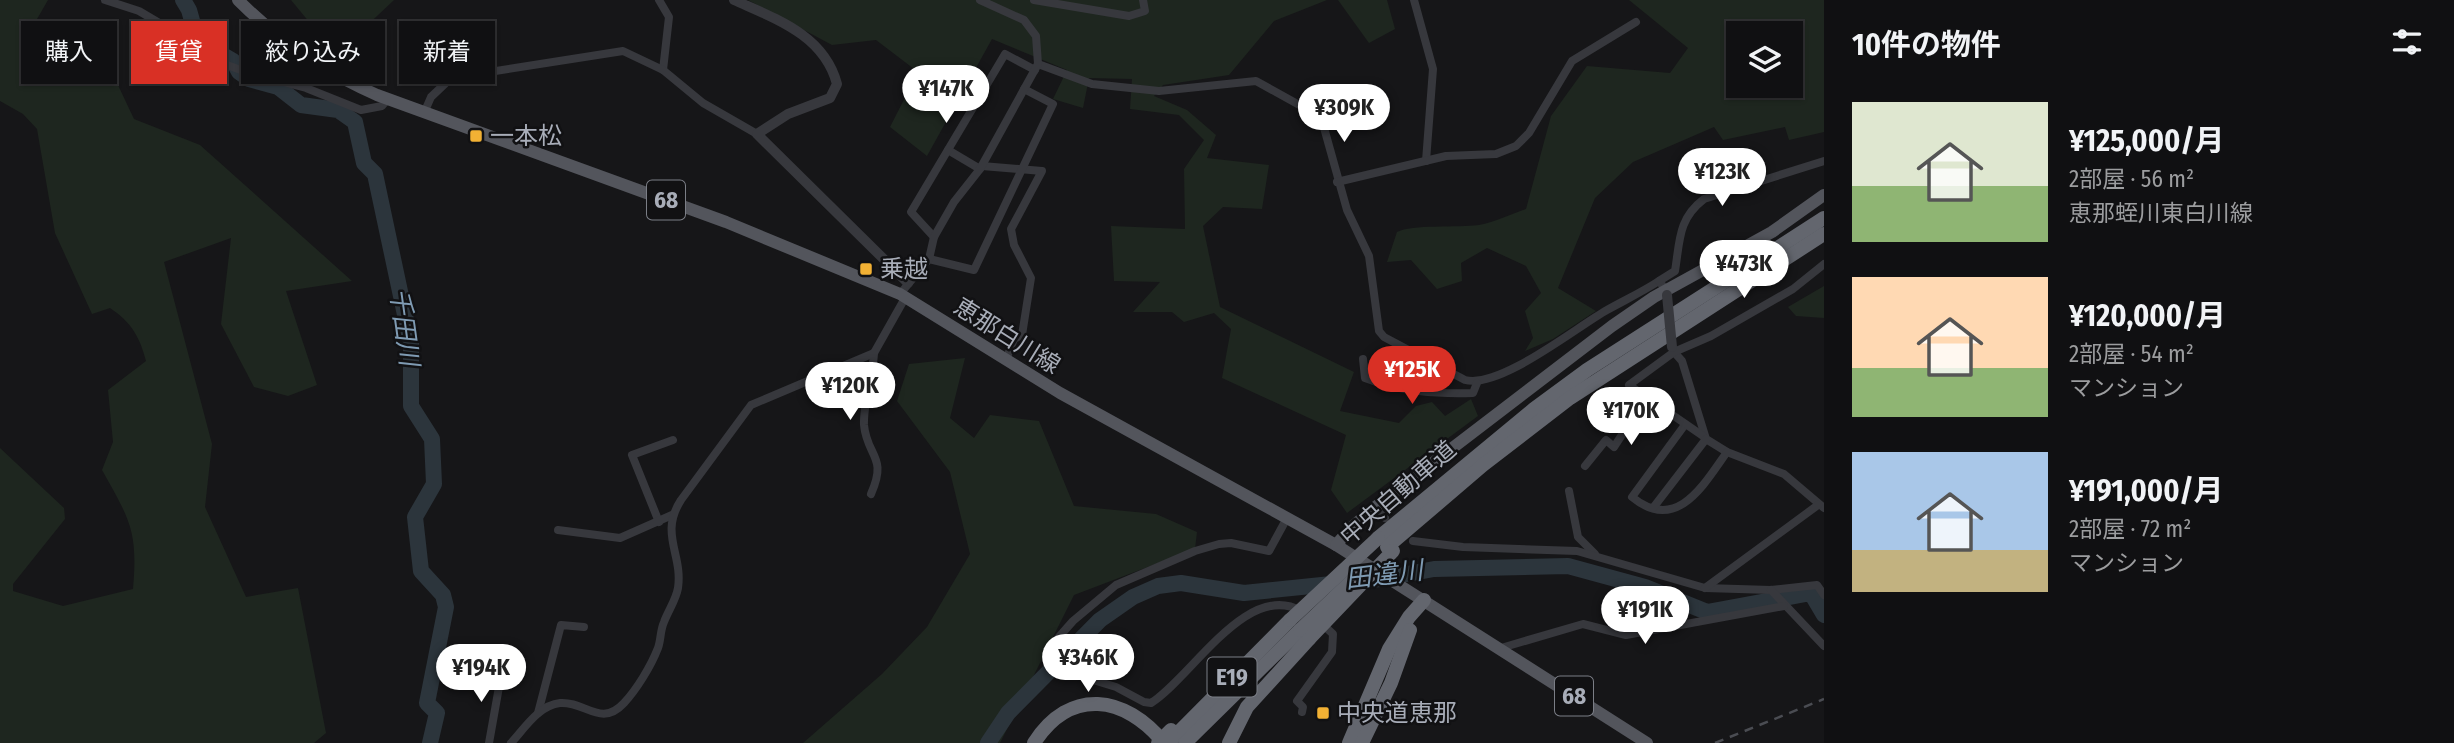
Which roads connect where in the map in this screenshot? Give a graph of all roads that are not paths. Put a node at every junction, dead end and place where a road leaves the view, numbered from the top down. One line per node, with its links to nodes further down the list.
1 (105, 0): 13 (street)
2 (238, 0): 13 (main road, 恵那白川線 / 68)
3 (659, 0): 11 (street)
4 (734, 0): 15 (street)
5 (980, 0): 10 (street)
6 (1034, 0): 7 (street)
7 (1143, 0)
8 (1414, 0): 17 (street)
9 (1636, 22): 17 (street)
10 (1037, 67): 12 (street); 16 (street); 21 (street)
11 (663, 70): 14 (street); 15 (street)
12 (1024, 89): 19 (street); 20 (street)
13 (388, 99): 14 (main road, 恵那白川線 / 68)
14 (424, 113): 30 (main road, 恵那白川線 / 68)
15 (757, 134): 28 (street)
16 (948, 150): 19 (street); 25 (street)
17 (1426, 160): 21 (street)
18 (1824, 161): 29 (street)
19 (981, 167): 20 (street); 25 (street)
20 (1023, 168): 26 (street); 34 (street)
21 (1337, 182): 35 (street)
22 (1824, 195): 29 (main road)
23 (1824, 218): 54 (highway, 中央自動車道 / E19)
24 (1824, 234): 54 (highway, 中央自動車道)
25 (934, 237): 26 (street)
26 (929, 258): 28 (street)
27 (1824, 264): 31 (street)
28 (908, 283): 30 (street)
29 (1664, 289): 31 (street, bridge); 35 (street); 45 (main road)
30 (902, 296): 32 (street); 34 (main road, 恵那白川線 / 68)
31 (1673, 350): 36 (street); 38 (street)
32 (874, 353): 43 (street); 47 (street)
33 (1363, 359): 35 (street)
34 (1006, 360): 48 (main road, 恵那白川線 / 68)
35 (1477, 383)
36 (1646, 398): 37 (street); 41 (street)
37 (1684, 426): 38 (street); 46 (street)
38 (1705, 438): 40 (street); 46 (street)
39 (673, 440): 50 (street)
40 (1727, 453): 44 (street); 46 (street)
41 (1584, 466)
42 (1569, 491): 55 (street)
43 (871, 494)
44 (1821, 507): 56 (street)
45 (1374, 508): 49 (street); 53 (main road)
46 (1653, 508)
47 (672, 515): 50 (street); 67 (street)
48 (1287, 518): 53 (main road, 恵那白川線 / 68); 66 (street)
49 (1385, 518)
50 (659, 522): 51 (street)
51 (558, 530)
52 (1413, 541): 55 (street)
53 (1336, 545): 59 (main road, 恵那白川線 / 68)
54 (1386, 545): 62 (highway, 中央自動車道 / E19, bridge); 62 (highway, bridge)
55 (1597, 557): 56 (street)
56 (1704, 588): 57 (street)
57 (1771, 590): 58 (street); 60 (street)
58 (1824, 595)
59 (1424, 600): 64 (main road, 恵那白川線 / 68); 69 (highway)
60 (1784, 606): 63 (street); 64 (street)
61 (584, 626): 67 (street)
62 (1300, 630): 68 (highway, 中央自動車道 / E19); 68 (highway, 中央自動車道 / E19); 76 (highway)
63 (1824, 646)
64 (1501, 648): 77 (main road, 恵那白川線 / 68)
65 (502, 670): 70 (street)
66 (1302, 712)
67 (538, 713): 71 (street)
68 (1173, 739): 72 (highway); 75 (highway, bridge)
69 (1351, 741)
70 (489, 743)
71 (511, 743)
72 (1034, 743)
73 (1044, 743): 74 (highway)
74 (1153, 743)
75 (1158, 743)
76 (1229, 743)
77 (1647, 743)

